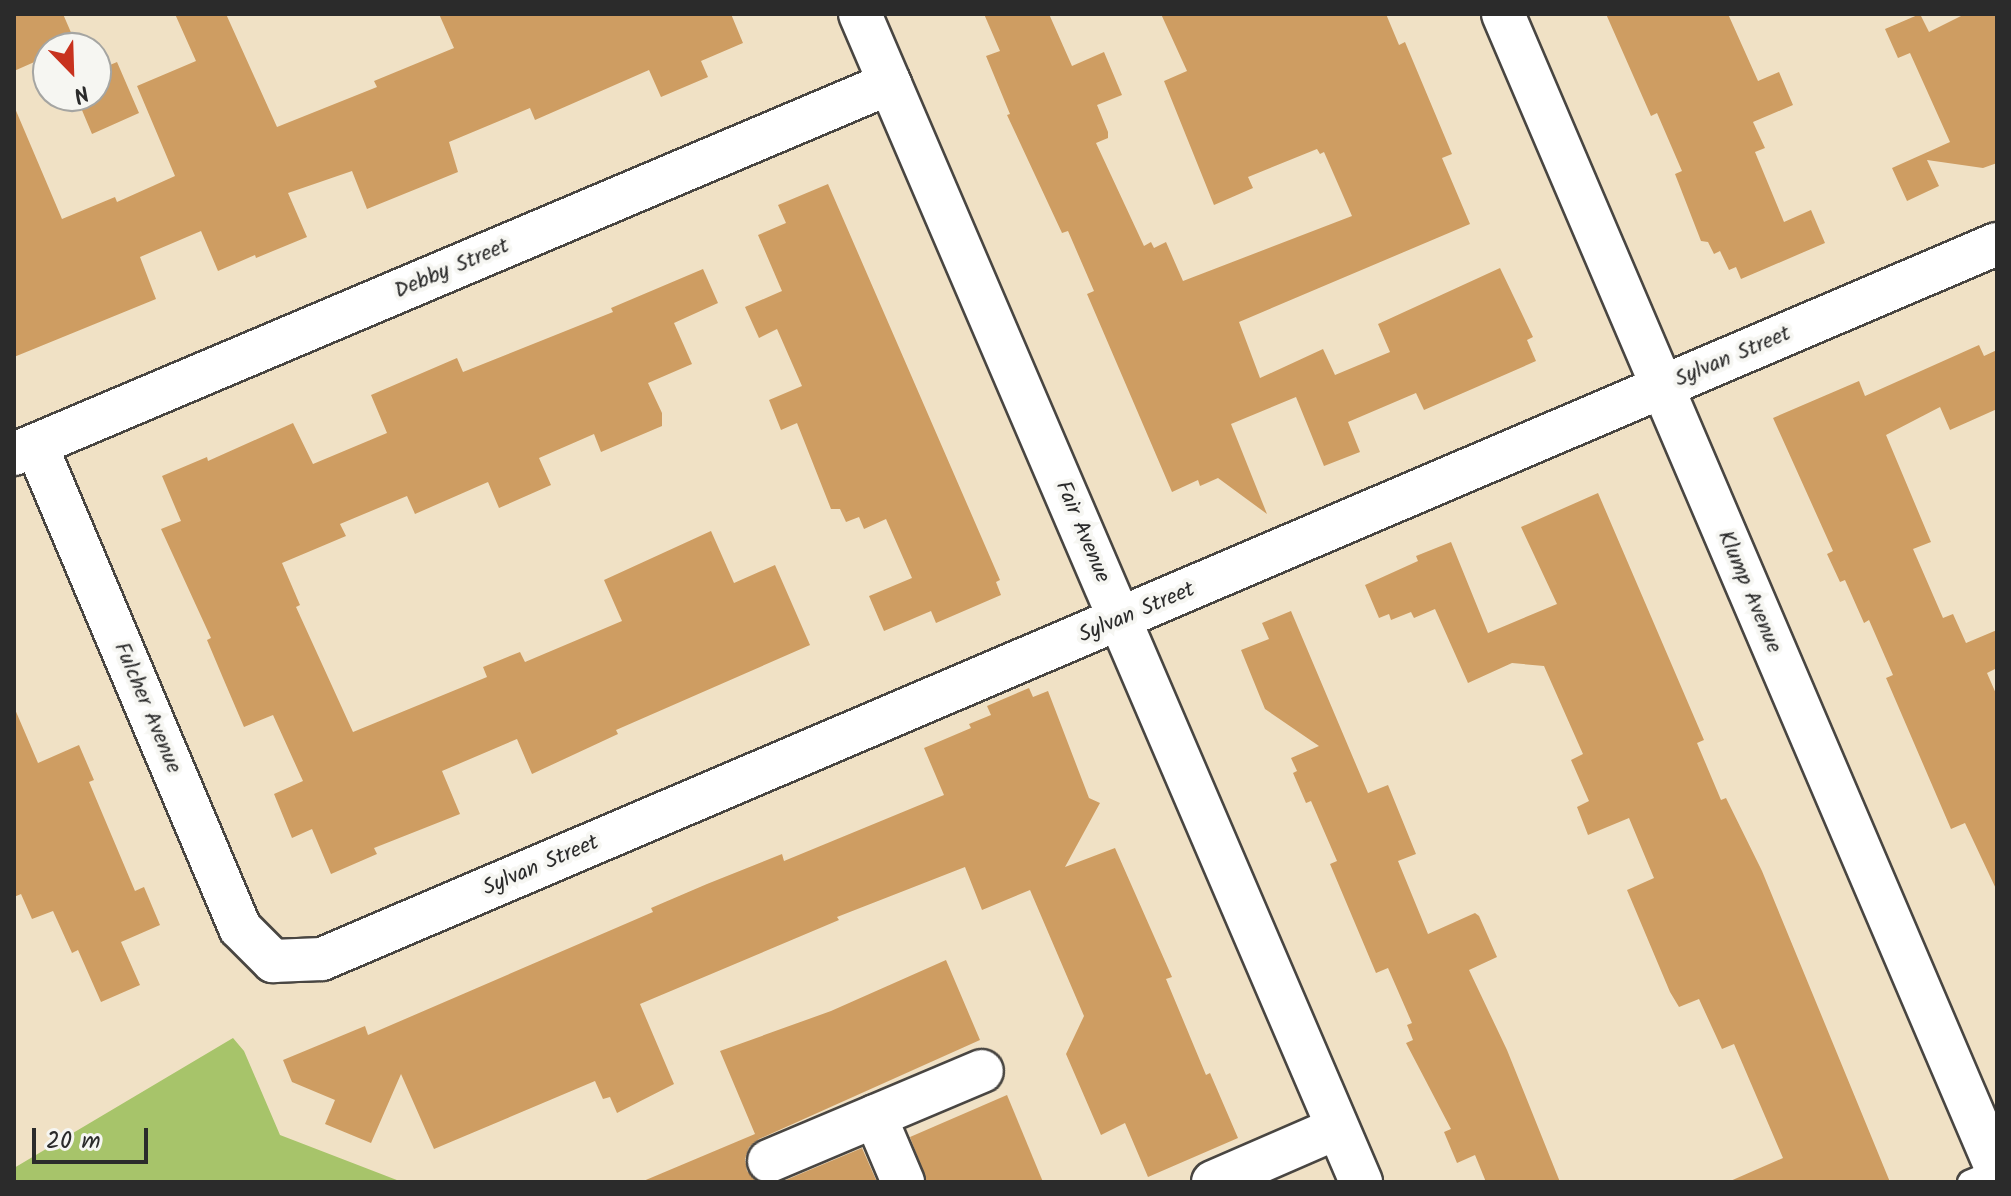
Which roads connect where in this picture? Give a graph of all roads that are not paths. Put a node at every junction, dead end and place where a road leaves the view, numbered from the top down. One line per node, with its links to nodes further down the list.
1 (860, 14): 3 (street, Fair Avenue)
2 (1503, 14): 5 (street, Klump Avenue)
3 (890, 83): 6 (street, Debby Street); 7 (street, Fair Avenue)
4 (1997, 244): 5 (street, Sylvan Street)
5 (1662, 388): 7 (street, Sylvan Street); 13 (street, Klump Avenue)
6 (25, 450): 8 (street, Fulcher Avenue)
7 (1119, 620): 8 (street, Sylvan Street); 11 (street, Fair Avenue)
8 (273, 961)
9 (982, 1071): 10 (street)
10 (875, 1116): 12 (street); 14 (street)
11 (1337, 1128): 15 (street); 16 (street, Fair Avenue)
12 (769, 1161)
13 (1997, 1170): 17 (lane)
14 (903, 1182)
15 (1213, 1182)
16 (1361, 1182)
17 (1969, 1182)

